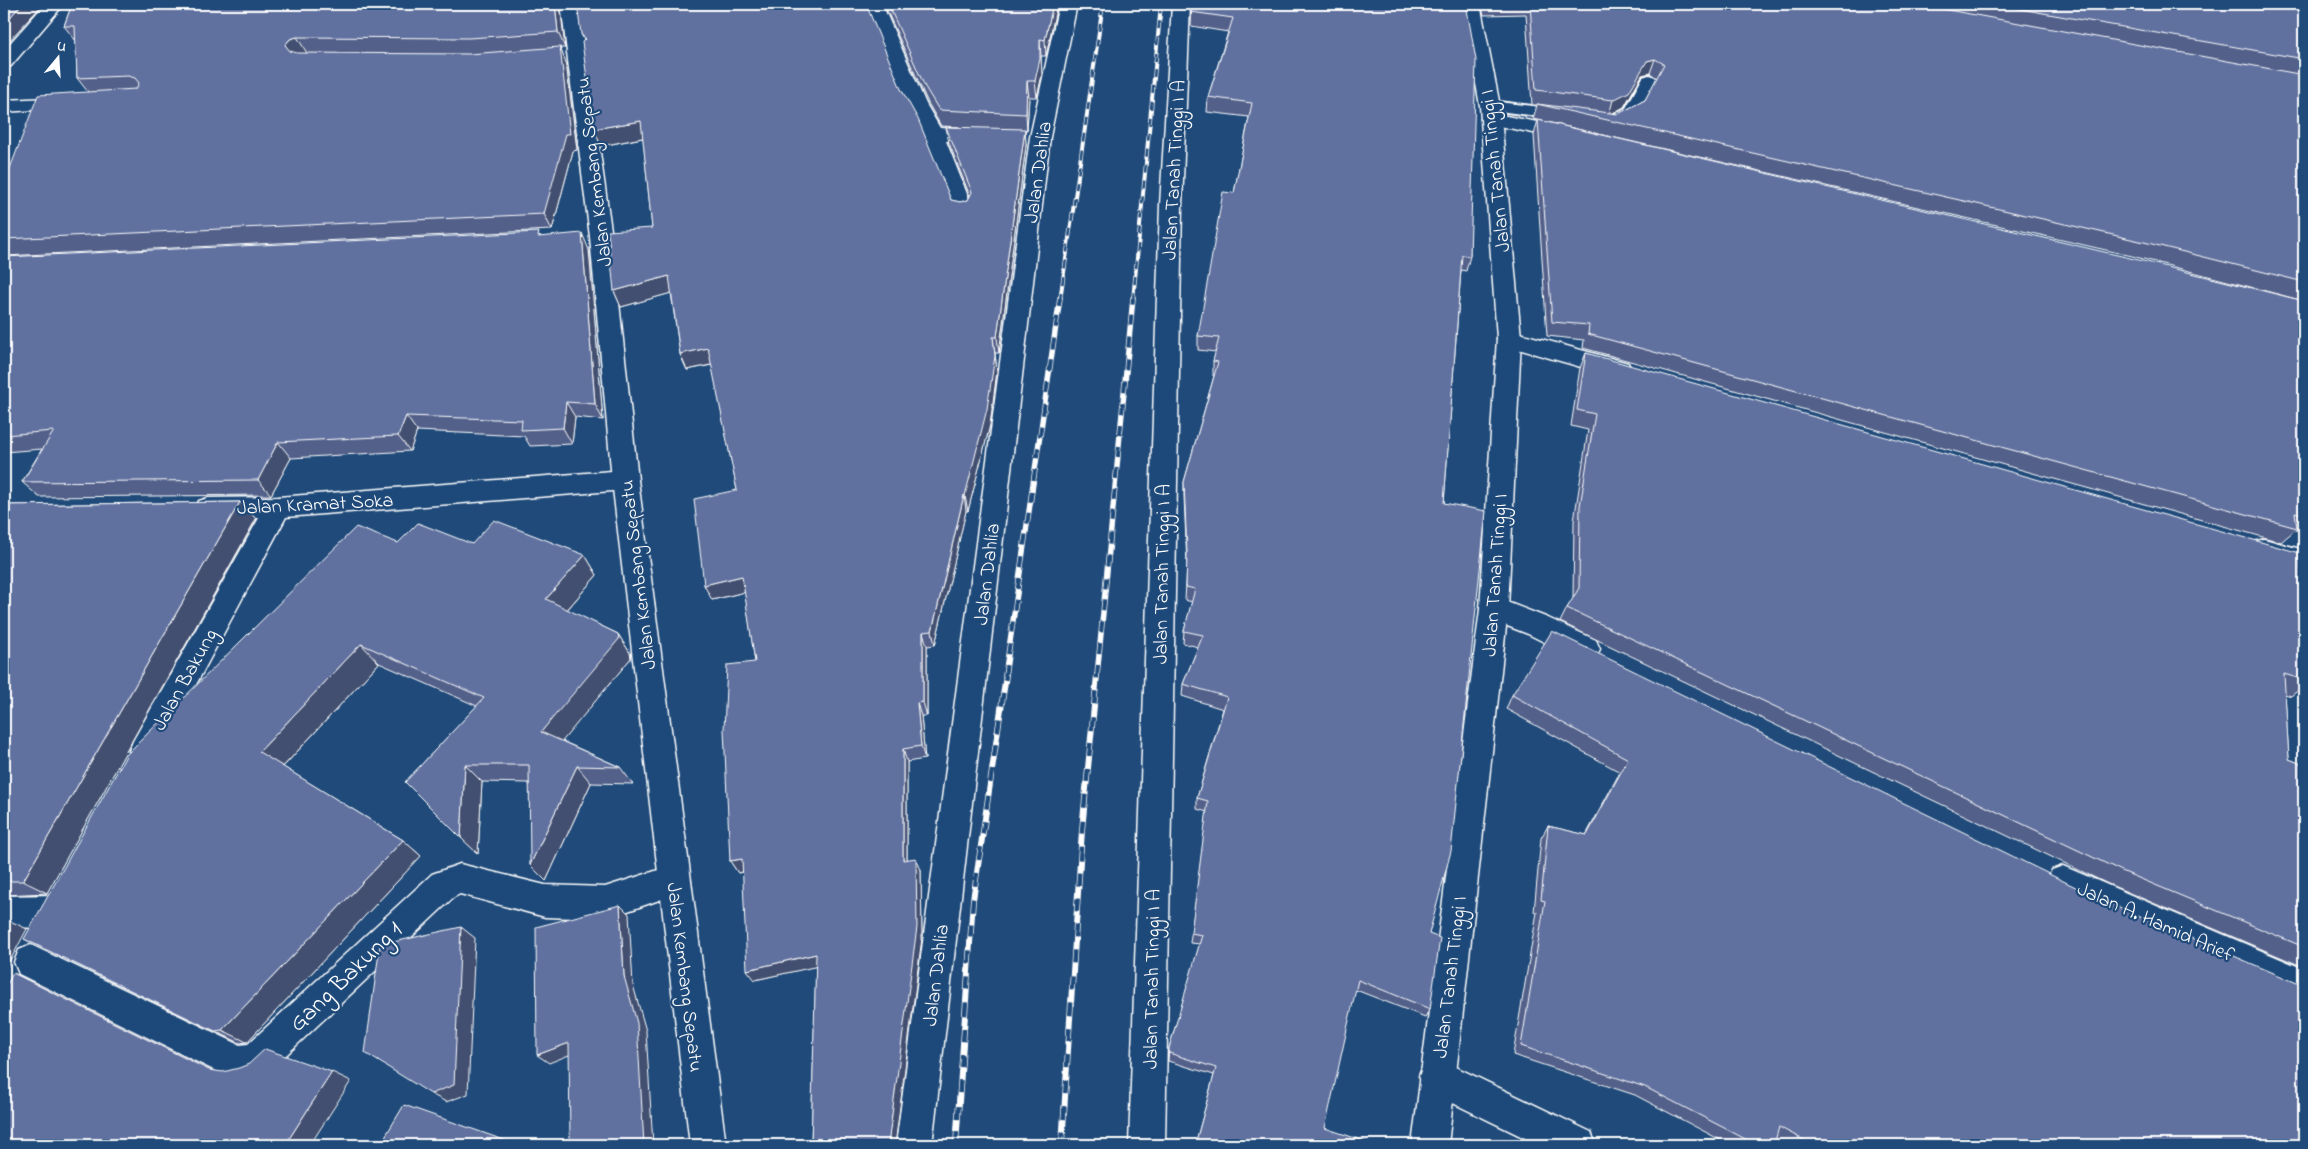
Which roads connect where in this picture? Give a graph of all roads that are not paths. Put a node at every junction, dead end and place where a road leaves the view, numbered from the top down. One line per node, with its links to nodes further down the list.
1 (55, 4): 7 (street)
2 (570, 4): 18 (street, Jalan Kembang Sepatu)
3 (873, 4): 12 (street)
4 (1068, 4): 32 (street, Jalan Dahlia)
5 (1181, 4): 33 (street, Jalan Tanah Tinggi I A)
6 (1471, 4): 11 (street, Jalan Tanah Tinggi I)
7 (4, 62)
8 (1649, 80): 11 (lane)
9 (91, 102): 10 (street)
10 (4, 106)
11 (1491, 112): 14 (street); 16 (street, Jalan Tanah Tinggi I)
12 (933, 134): 13 (street); 15 (street)
13 (1018, 136)
14 (1594, 140)
15 (962, 208)
16 (1509, 338): 17 (street); 23 (street, Jalan Tanah Tinggi I)
17 (1644, 376)
18 (625, 480): 20 (street, Jalan Kramat Soka); 27 (street, Jalan Kembang Sepatu)
19 (180, 508): 20 (street, Jalan Kramat Soka)
20 (278, 508): 25 (street, Jalan Bakung)
21 (2237, 542): 22 (street)
22 (2304, 561)
23 (1494, 609): 24 (street); 30 (street, Jalan Tanah Tinggi I)
24 (1608, 660)
25 (132, 774)
26 (2040, 869): 29 (street, Jalan A. Hamid Arief)
27 (674, 880): 28 (street, Gang Bakung 1); 31 (street, Jalan Kembang Sepatu)
28 (4, 912)
29 (2304, 986)
30 (1437, 1076): 34 (street, Jalan Tanah Tinggi I); 35 (street)
31 (708, 1145)
32 (914, 1145)
33 (1147, 1145)
34 (1430, 1145)
35 (1578, 1145)

